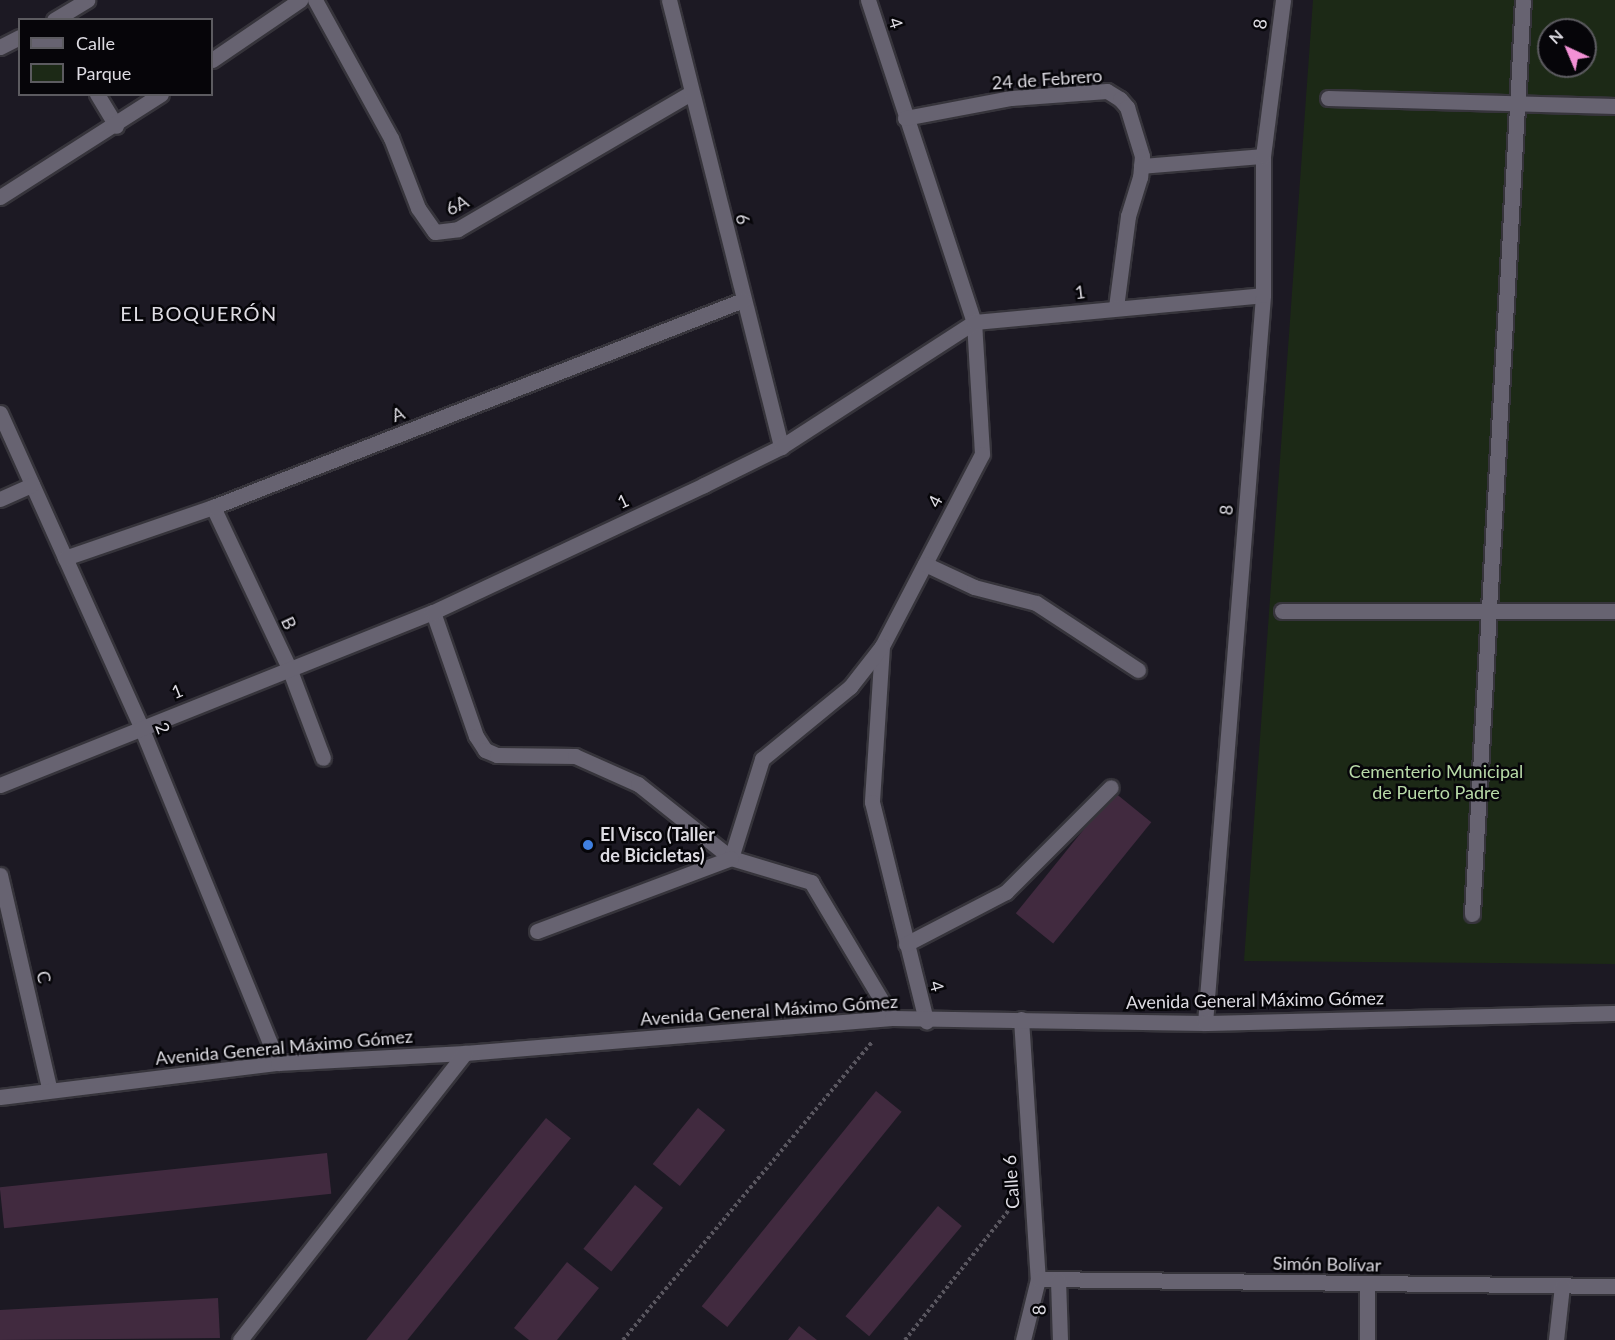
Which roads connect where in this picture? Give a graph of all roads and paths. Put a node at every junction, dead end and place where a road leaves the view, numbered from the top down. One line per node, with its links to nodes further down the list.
1 (87, 0): 8 (street)
2 (300, 0): 11 (street)
3 (315, 0): 12 (street, 6A)
4 (669, 0): 12 (street, 6)
5 (868, 0): 18 (street, 4)
6 (1283, 0): 20 (street, 8)
7 (1523, 0): 16 (street)
8 (57, 18)
9 (18, 38): 10 (street)
10 (0, 47)
11 (213, 59)
12 (691, 93): 24 (street, 6)
13 (98, 96): 19 (street)
14 (158, 96): 19 (street)
15 (1328, 98): 16 (street)
16 (1517, 104): 17 (street); 35 (street)
17 (1615, 106)
18 (905, 118): 21 (street, 24 de Febrero); 26 (street, 4)
19 (116, 126): 22 (street)
20 (1263, 156): 21 (street); 23 (street, 8)
21 (1141, 166): 25 (street)
22 (0, 197)
23 (1263, 295): 25 (street, 1); 54 (street, 8)
24 (743, 300): 28 (street, 6); 31 (street, A)
25 (1116, 307): 26 (street, 1)
26 (974, 322): 28 (street, 1); 33 (street, 4)
27 (0, 413): 29 (street, 2)
28 (780, 447): 37 (street, 1)
29 (32, 485): 30 (street); 32 (street, 2)
30 (0, 499)
31 (213, 507): 32 (street, A); 39 (street, B)
32 (65, 558): 41 (street, 2)
33 (925, 564): 38 (street, 4); 40 (street)
34 (1282, 611): 35 (street)
35 (1489, 611): 36 (street); 47 (street)
36 (1615, 611)
37 (433, 612): 39 (street, 1); 45 (street)
38 (882, 646): 45 (street); 49 (street, 4)
39 (289, 668): 41 (street, 1); 42 (street, B)
40 (1138, 670)
41 (141, 727): 43 (street, 1); 56 (street, 2)
42 (323, 758)
43 (0, 785)
44 (1111, 787): 49 (street)
45 (731, 858): 48 (street); 51 (street)
46 (0, 875): 57 (street, C)
47 (1472, 914)
48 (537, 931)
49 (906, 944): 53 (street, 4)
50 (1615, 1013): 54 (street, Avenida General Máximo Gómez)
51 (892, 1018): 53 (street, Avenida General Máximo Gómez); 55 (street, Avenida General Máximo Gómez); 66 (path)
52 (1020, 1019): 53 (street, Avenida General Máximo Gómez); 54 (street, Avenida General Máximo Gómez); 59 (street, Calle 6)
53 (926, 1021)
54 (1206, 1023)
55 (465, 1053): 56 (street, Avenida General Máximo Gómez); 65 (street)
56 (278, 1063): 57 (street, Avenida General Máximo Gómez)
57 (49, 1088): 58 (street, Avenida General Máximo Gómez)
58 (0, 1097)
59 (1030, 1183): 60 (street, Calle 6); 67 (path)
60 (1038, 1279): 61 (street, Simón Bolívar); 68 (street, Calle 6)
61 (1058, 1280): 62 (street, Simón Bolívar); 69 (street, 8)
62 (1367, 1284): 63 (street, Simón Bolívar); 70 (street)
63 (1562, 1286): 64 (street, Simón Bolívar); 71 (street)
64 (1615, 1286)
65 (240, 1340)
66 (623, 1340)
67 (905, 1340)
68 (1023, 1340)
69 (1060, 1340)
70 (1367, 1340)
71 (1556, 1340)

